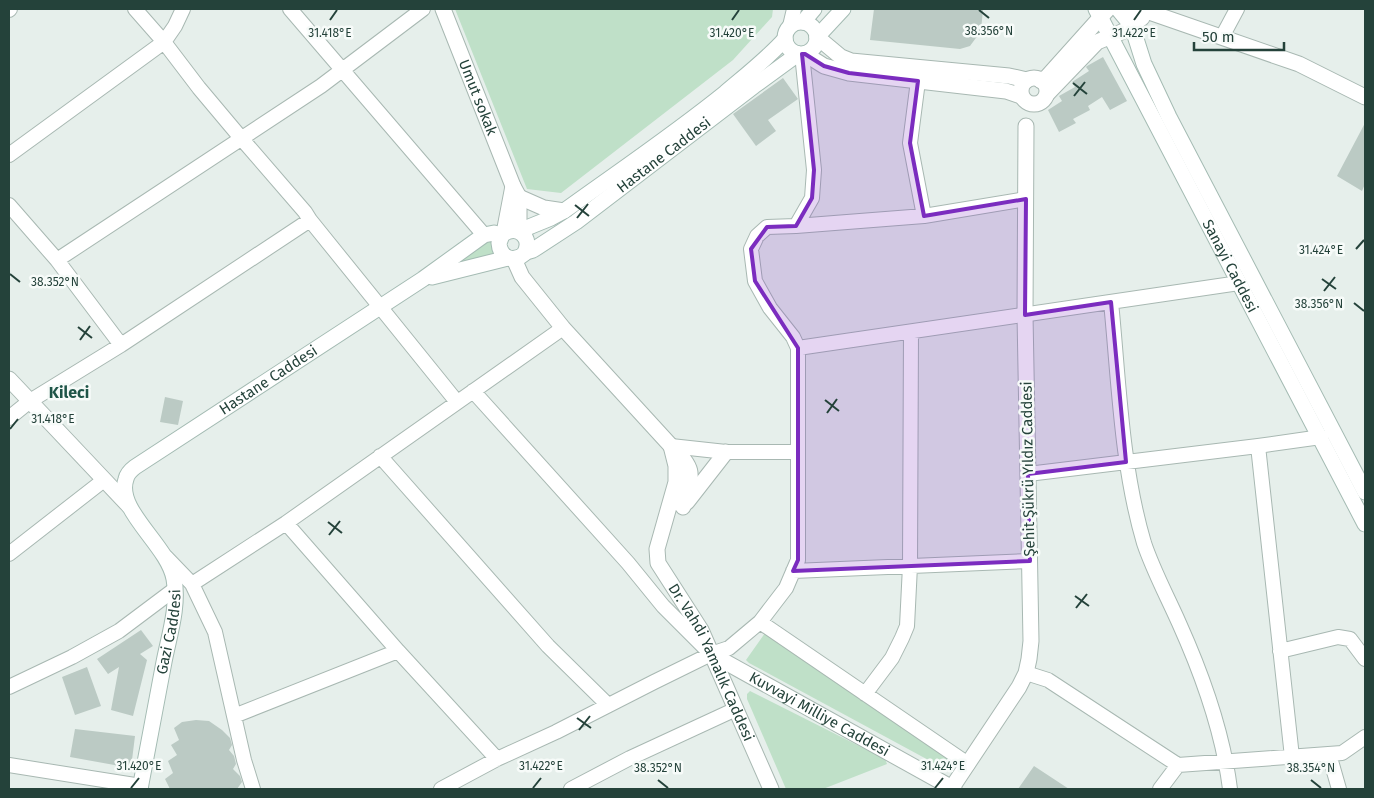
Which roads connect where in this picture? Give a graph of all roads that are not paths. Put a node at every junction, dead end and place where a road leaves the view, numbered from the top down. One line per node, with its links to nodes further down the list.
1 (135, 9): 19 (street)
2 (183, 9): 19 (street)
3 (290, 9): 21 (street)
4 (423, 9): 21 (street)
5 (442, 9): 27 (street, Umut sokak)
6 (794, 9): 14 (street)
7 (814, 9): 14 (street, Hastane Caddesi)
8 (843, 9): 17 (street)
9 (1118, 9): 15 (street, Sanayi Caddesi)
10 (1131, 9): 13 (street)
11 (1237, 9): 18 (street)
12 (1101, 12): 16 (street, Sanayi Caddesi); 23 (street)
13 (1149, 12): 15 (street); 18 (street)
14 (794, 24): 17 (street); 20 (street); 30 (street, Hastane Caddesi)
15 (1132, 26): 16 (street); 62 (street, Sanayi Caddesi)
16 (1110, 36): 23 (street); 39 (street, Sanayi Caddesi)
17 (817, 37): 20 (street); 23 (street)
18 (1222, 38): 24 (street)
19 (164, 42): 25 (street); 26 (street)
20 (802, 54): 22 (street); 33 (street); 36 (street, Hastane Caddesi)
21 (342, 70): 25 (street); 35 (street)
22 (918, 81): 23 (street); 31 (street)
23 (1033, 92): 28 (street, Şehit Şükrü Yıldız Caddesi)
24 (1365, 97)
25 (241, 138): 32 (street); 37 (street)
26 (9, 156)
27 (516, 192): 30 (street); 34 (street)
28 (1026, 199): 31 (street); 42 (street, Şehit Şükrü Yıldız Caddesi)
29 (9, 205): 37 (street)
30 (564, 210): 34 (street, Hastane Caddesi)
31 (924, 216): 33 (street)
32 (310, 220): 41 (street); 45 (street)
33 (796, 226): 46 (street)
34 (508, 233): 35 (street, Hastane Caddesi); 36 (street); 36 (street)
35 (484, 235): 38 (street, Hastane Caddesi)
36 (516, 256): 38 (street, Hastane Caddesi); 43 (street, Dr. Vahdi Yamalık Caddesi)
37 (56, 260): 45 (street)
38 (423, 279): 41 (street, Hastane Caddesi)
39 (1239, 283): 40 (street); 52 (street, Sanayi Caddesi)
40 (1111, 302): 42 (street); 58 (street)
41 (379, 308): 50 (street); 61 (street, Hastane Caddesi)
42 (1025, 314): 44 (street); 59 (street, Şehit Şükrü Yıldız Caddesi)
43 (562, 328): 48 (street); 53 (street, Dr. Vahdi Yamalık Caddesi)
44 (910, 332): 46 (street); 71 (street)
45 (121, 345): 49 (street)
46 (798, 348): 56 (street)
47 (9, 379): 49 (street)
48 (472, 391): 50 (street); 78 (street)
49 (30, 401): 51 (street); 60 (street)
50 (457, 402): 57 (street)
51 (9, 418)
52 (1321, 437): 54 (street); 66 (street, Sanayi Caddesi)
53 (671, 446): 55 (street); 64 (street, Dr. Vahdi Yamalık Caddesi); 67 (street, Dr. Vahdi Yamalık Caddesi)
54 (1258, 446): 58 (street); 77 (street)
55 (726, 452): 56 (street); 64 (street, Dr. Vahdi Yamalık Caddesi)
56 (797, 452): 72 (street)
57 (380, 456): 65 (street); 83 (street)
58 (1126, 462): 59 (street); 90 (street)
59 (1028, 474): 70 (street, Şehit Şükrü Yıldız Caddesi)
60 (104, 480): 61 (street); 63 (street); 68 (street)
61 (127, 480): 63 (street, Gazi Caddesi)
62 (1363, 482)
63 (129, 506): 69 (street, Gazi Caddesi)
64 (683, 507): 67 (street, Dr. Vahdi Yamalık Caddesi)
65 (286, 523): 73 (street); 76 (street)
66 (1365, 524)
67 (661, 538): 78 (street, Dr. Vahdi Yamalık Caddesi)
68 (9, 554)
69 (166, 557): 73 (street); 74 (street, Gazi Caddesi)
70 (1030, 561): 71 (street); 80 (street, Şehit Şükrü Yıldız Caddesi)
71 (910, 566): 72 (street); 82 (street)
72 (794, 571): 75 (street)
73 (192, 584): 85 (street)
74 (174, 589): 81 (street); 94 (street, Gazi Caddesi)
75 (760, 622): 78 (street); 82 (street)
76 (398, 651): 85 (street); 89 (street)
77 (1280, 651): 79 (street); 88 (street)
78 (711, 654): 83 (street); 84 (street, Dr. Vahdi Yamalık Caddesi); 99 (street, Kuvvayi Milliye Caddesi)
79 (1365, 659)
80 (1026, 672): 91 (street, Şehit Şükrü Yıldız Caddesi); 93 (street)
81 (9, 687)
82 (866, 694): 91 (street)
83 (608, 705): 89 (street)
84 (736, 709): 97 (street); 98 (street, Dr. Vahdi Yamalık Caddesi)
85 (234, 716): 95 (street)
86 (1365, 737): 87 (street)
87 (1329, 754): 88 (street); 102 (street)
88 (1292, 757): 90 (street)
89 (497, 759): 96 (street)
90 (1226, 762): 93 (street); 101 (street)
91 (968, 764): 99 (street, Şehit Şükrü Yıldız Caddesi)
92 (9, 765): 94 (street)
93 (1178, 765): 100 (street)
94 (140, 788)
95 (253, 789)
96 (441, 789)
97 (571, 789)
98 (771, 789)
99 (952, 789)
100 (1160, 789)
101 (1230, 789)
102 (1339, 789)

